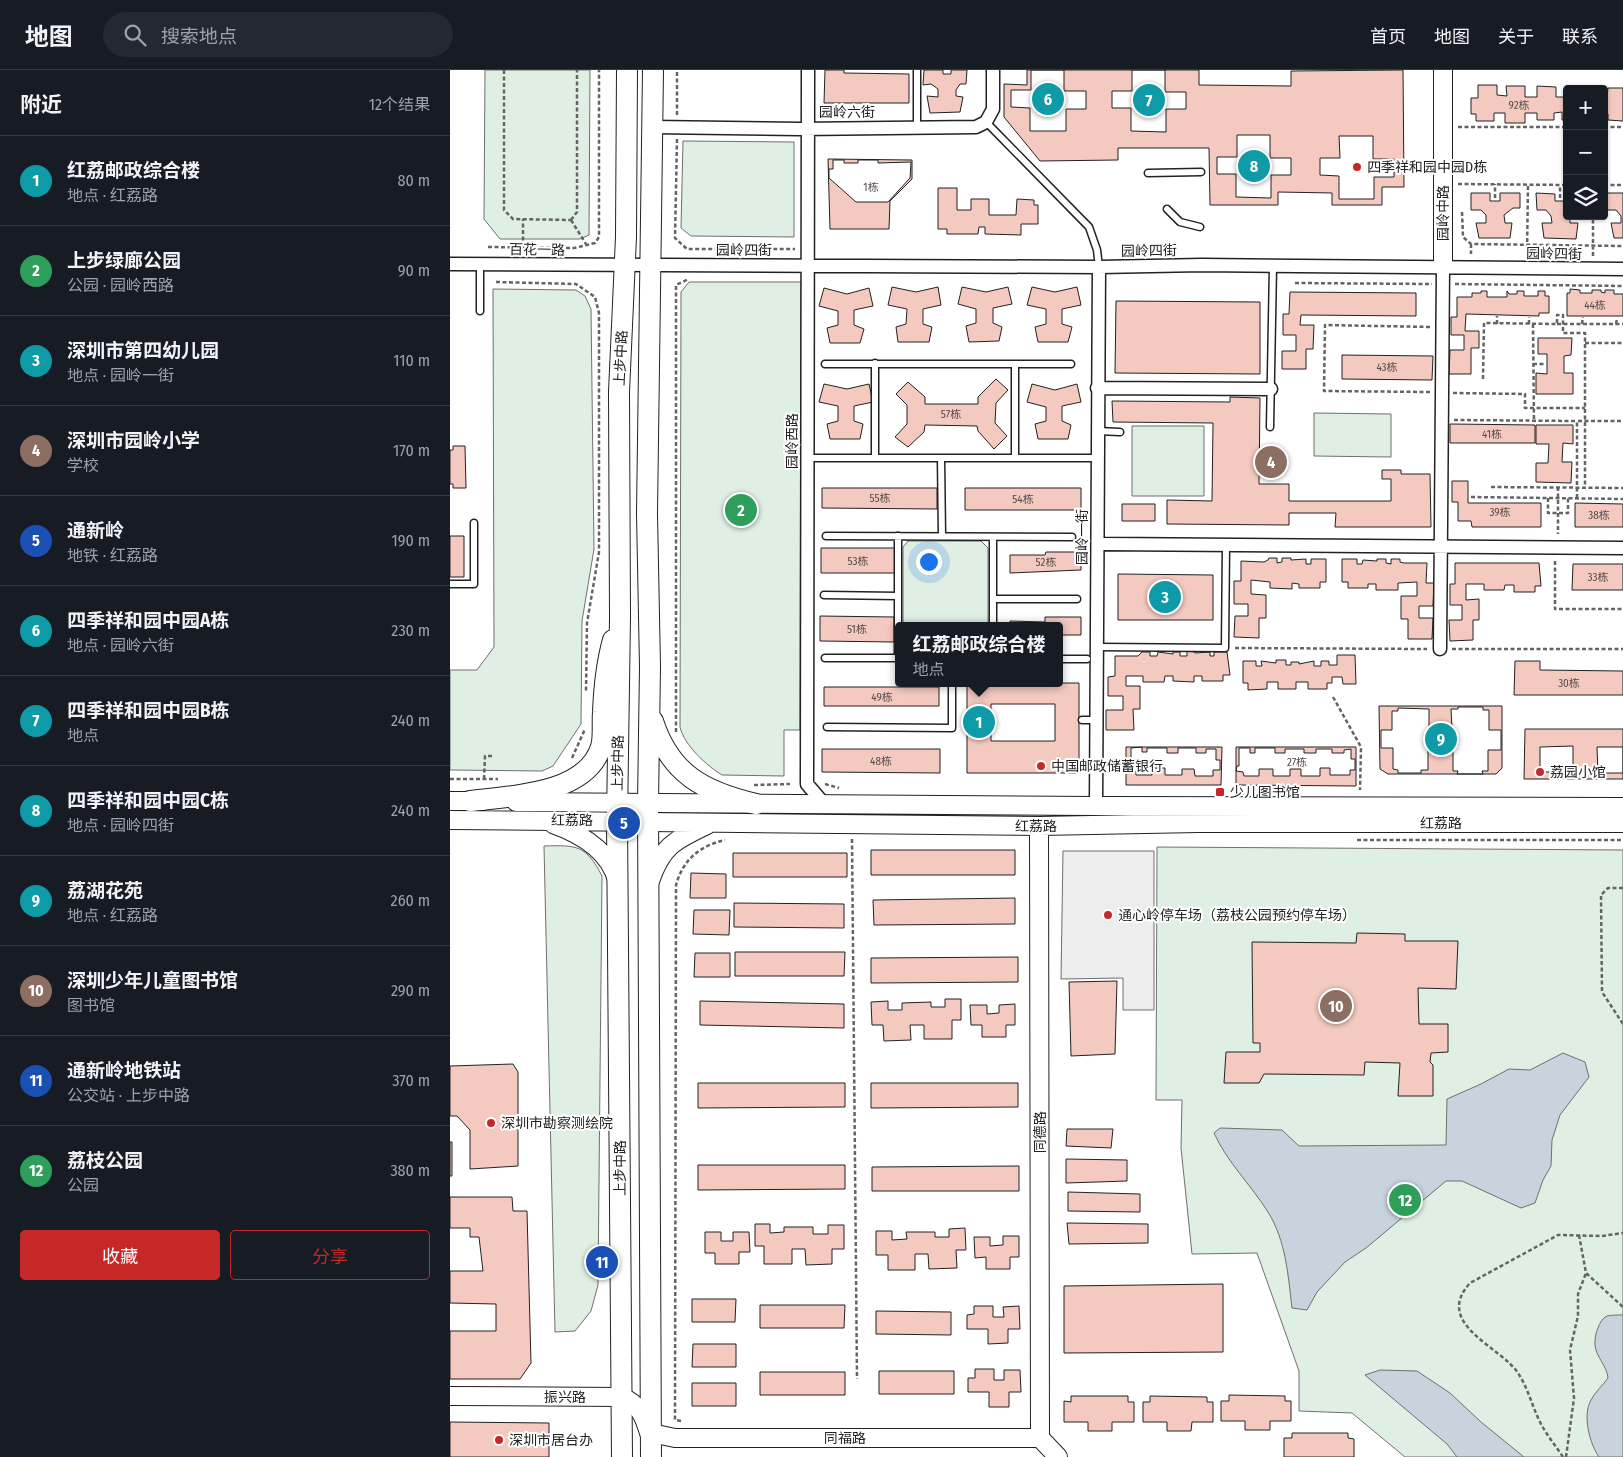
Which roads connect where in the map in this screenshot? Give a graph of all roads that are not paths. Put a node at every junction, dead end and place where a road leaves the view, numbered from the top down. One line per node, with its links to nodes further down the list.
1 (627, 70): 17 (main road, 上步中路)
2 (653, 70): 8 (main road, 上步中路)
3 (808, 70): 10 (street, 园岭西路)
4 (917, 70): 9 (lane)
5 (993, 70): 7 (street)
6 (1443, 70): 23 (main road, 园岭中路)
7 (986, 122): 9 (street, 园岭六街); 21 (lane)
8 (653, 127): 10 (street, 园岭六街); 18 (main road, 上步中路)
9 (917, 127): 10 (street, 园岭六街)
10 (807, 128): 19 (street, 园岭西路)
11 (1201, 172): 12 (lane)
12 (1148, 173)
13 (1167, 209): 14 (lane)
14 (1200, 227)
15 (450, 264): 16 (street, 百花一路)
16 (480, 264): 17 (street, 百花一路); 24 (lane)
17 (624, 265): 18 (street, 百花一路); 54 (main road, 上步中路)
18 (651, 265): 19 (street, 园岭四街); 64 (main road, 上步中路)
19 (808, 265): 21 (street, 园岭四街); 34 (street, 园岭西路)
20 (1273, 266): 21 (street, 园岭四街); 23 (street, 园岭四街); 30 (lane)
21 (1098, 267): 29 (street, 园岭一街)
22 (1623, 270): 23 (street, 园岭四街)
23 (1443, 275): 47 (street)
24 (480, 311)
25 (826, 364): 26 (lane)
26 (875, 364): 27 (lane); 35 (lane)
27 (1015, 364): 28 (lane); 37 (lane)
28 (1071, 364)
29 (1097, 388): 30 (street); 32 (street, 园岭一街)
30 (1271, 389): 31 (lane)
31 (1270, 427)
32 (1097, 431): 33 (lane); 38 (street, 园岭一街)
33 (1120, 432)
34 (807, 458): 35 (lane); 70 (street, 园岭西路)
35 (875, 458): 36 (lane)
36 (942, 458): 37 (lane); 42 (lane)
37 (1015, 458): 38 (lane)
38 (1096, 458): 57 (street, 园岭一街)
39 (474, 523): 49 (lane)
40 (826, 536): 41 (lane)
41 (898, 536): 42 (lane); 51 (lane)
42 (942, 536): 43 (lane)
43 (993, 537): 44 (lane); 52 (lane)
44 (1072, 537)
45 (1104, 544): 46 (street)
46 (1226, 545): 47 (street); 57 (lane)
47 (1440, 547): 48 (street); 58 (street)
48 (1623, 548)
49 (450, 584)
50 (824, 595): 51 (lane)
51 (898, 596): 55 (lane)
52 (993, 599): 53 (lane); 56 (lane)
53 (1077, 599)
54 (620, 617): 68 (main road); 73 (main road, 上步中路)
55 (898, 622)
56 (993, 622)
57 (1096, 647): 66 (street, 园岭一街)
58 (1440, 649)
59 (825, 658): 60 (lane)
60 (895, 658)
61 (1063, 659): 62 (lane)
62 (1087, 659)
63 (952, 687): 67 (lane)
64 (650, 704): 69 (main road); 74 (main road, 上步中路)
65 (1082, 720): 66 (lane)
66 (1095, 720): 71 (street, 园岭一街)
67 (827, 727)
68 (460, 801): 73 (main road, 红荔路)
69 (756, 804): 70 (main road, 红荔路); 74 (main road, 红荔路)
70 (825, 805): 71 (main road, 红荔路)
71 (1096, 806): 72 (main road, 红荔路)
72 (1623, 807)
73 (617, 811): 74 (main road, 红荔路); 76 (main road, 红荔路); 80 (main road, 上步中路)
74 (648, 812): 77 (main road, 红荔路); 81 (main road, 上步中路)
75 (450, 820): 76 (main road, 红荔路)
76 (540, 820): 80 (main road)
77 (740, 822): 79 (main road, 红荔路); 81 (main road)
78 (1623, 823): 79 (main road, 红荔路)
79 (1039, 826): 84 (main road, 同德路)
80 (618, 884): 83 (main road, 上步中路)
81 (649, 885): 85 (main road, 上步中路)
82 (450, 1396): 83 (main road, 振兴路)
83 (622, 1397): 85 (main road); 86 (main road, 上步中路)
84 (1040, 1438): 85 (main road, 同福路); 87 (main road)
85 (651, 1444)
86 (622, 1457)
87 (1058, 1457)

